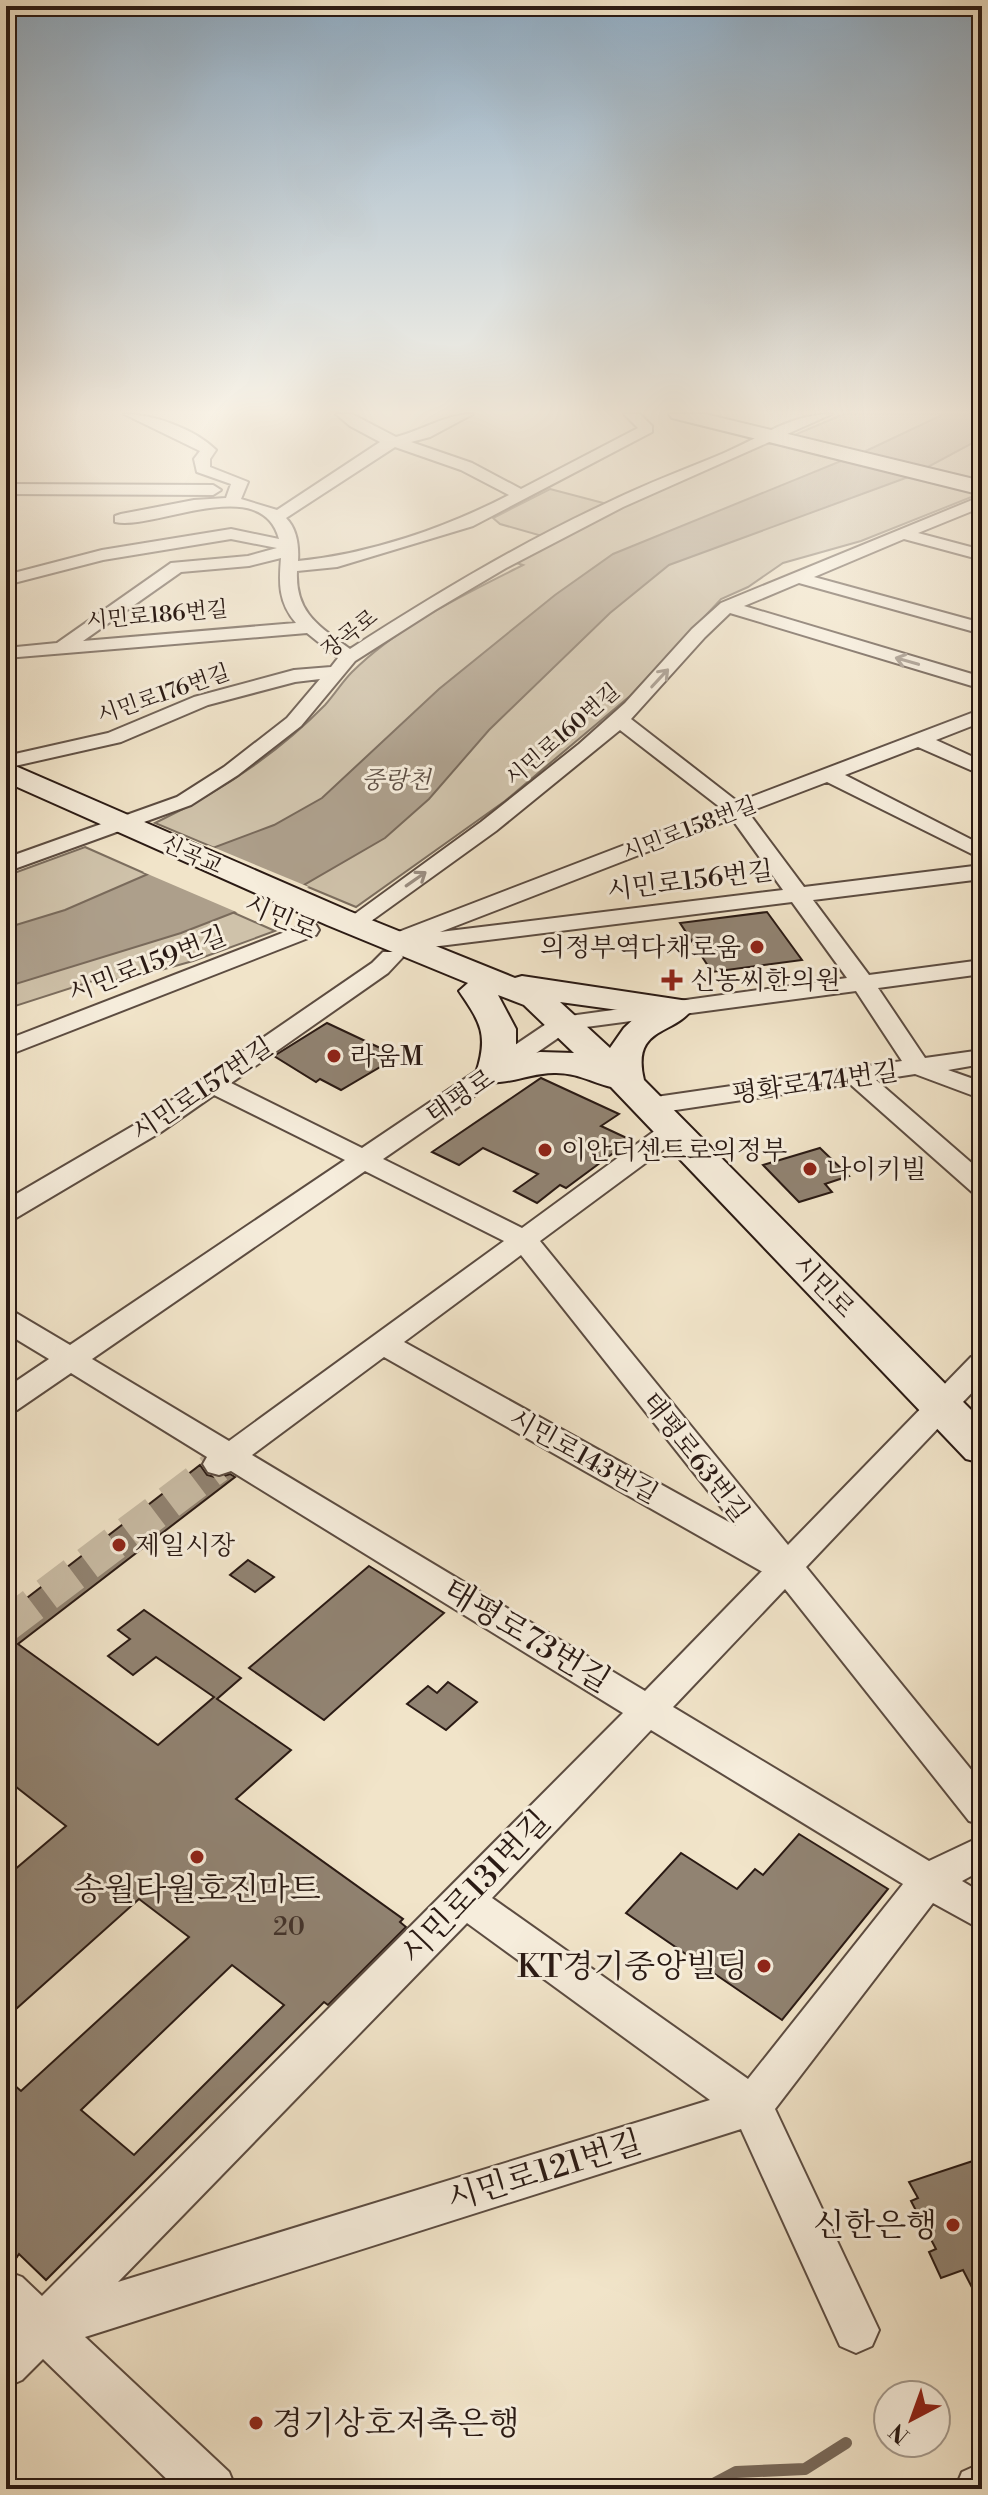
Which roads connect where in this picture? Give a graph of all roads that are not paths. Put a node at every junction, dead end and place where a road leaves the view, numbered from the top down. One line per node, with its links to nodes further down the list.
1 (134, 530): 7 (street)
2 (288, 530): 8 (street)
3 (442, 530): 8 (street)
4 (565, 530): 18 (street, 장곡로)
5 (911, 530): 6 (street, 시민로160번길)
6 (902, 534): 9 (street); 11 (street, 시민로160번길)
7 (151, 546): 8 (street); 10 (street); 12 (street)
8 (289, 554): 10 (street); 14 (street)
9 (982, 555)
10 (177, 567): 16 (street)
11 (795, 577): 13 (street, 시민로160번길); 15 (street)
12 (6, 580)
13 (727, 607): 20 (street, one-way to 13); 22 (street, 시민로160번길, one-way to 13)
14 (312, 627): 16 (street, 시민로186번길); 18 (street)
15 (982, 629)
16 (63, 646): 17 (street, 시민로186번길)
17 (6, 653)
18 (349, 657): 19 (street, 장곡로)
19 (335, 672): 24 (street, 시민로176번길); 30 (street, 장곡로)
20 (982, 683)
21 (982, 715): 23 (street, 시민로158번길)
22 (619, 720): 29 (street); 35 (street, 시민로160번길, one-way to 22)
23 (918, 739): 25 (street); 27 (street, 시민로158번길)
24 (6, 762)
25 (982, 769)
26 (6, 771): 30 (street, 시민로)
27 (828, 774): 29 (street, 시민로158번길); 31 (street)
28 (6, 789): 30 (street, 시민로)
29 (736, 810): 34 (street); 36 (street, 시민로158번길)
30 (116, 832): 32 (street, 장곡로); 35 (street, 시민로)
31 (982, 853)
32 (6, 865)
33 (982, 872): 34 (street, 시민로156번길)
34 (798, 895): 36 (street, 시민로156번길); 38 (street)
35 (333, 924): 36 (street, 시민로); 36 (street, 시민로); 42 (street, 시민로159번길)
36 (397, 947): 39 (street, 시민로); 47 (street, 시민로157번길)
37 (982, 967): 38 (street, 태평로)
38 (863, 983): 40 (street, 태평로); 44 (street)
39 (485, 985): 40 (street); 41 (street, 시민로); 45 (street)
40 (676, 1008): 41 (street, 태평로); 49 (street)
41 (564, 1023): 45 (street, 태평로); 49 (street, 시민로)
42 (6, 1049)
43 (982, 1057): 44 (street, 평화로474번길)
44 (918, 1067): 46 (street, 평화로474번길); 48 (street)
45 (494, 1073): 49 (street); 50 (street, 태평로)
46 (856, 1076): 49 (street, 평화로474번길); 51 (street)
47 (211, 1083): 50 (street, 태평로63번길); 52 (street, 시민로157번길)
48 (982, 1091)
49 (650, 1106): 53 (street); 59 (street, 시민로)
50 (366, 1159): 53 (street, 태평로63번길); 56 (street, 태평로)
51 (982, 1186)
52 (6, 1212)
53 (523, 1239): 55 (street); 62 (street, 태평로63번길)
54 (6, 1320): 56 (street, 태평로73번길)
55 (384, 1344): 61 (street); 62 (street, 시민로143번길)
56 (72, 1359): 58 (street, 태평로); 61 (street, 태평로73번길)
57 (982, 1364): 59 (street, 시민로131번길)
58 (6, 1403)
59 (942, 1407): 60 (street, 시민로); 62 (street, 시민로131번길)
60 (982, 1448)
61 (224, 1461): 63 (street, 태평로73번길)
62 (785, 1568): 63 (street, 시민로131번길); 64 (street, 태평로63번길)
63 (648, 1709): 66 (street, 태평로73번길); 67 (street, 시민로131번길)
64 (982, 1810)
65 (982, 1852): 66 (street)
66 (929, 1880): 68 (street, 태평로73번길); 69 (street)
67 (465, 1900): 69 (street); 72 (street, 시민로131번길)
68 (982, 1913)
69 (752, 2106): 71 (street); 72 (street, 시민로121번길)
70 (6, 2293): 72 (street)
71 (856, 2330)
72 (24, 2333): 73 (street, 시민로131번길); 74 (street)
73 (6, 2364)
74 (212, 2489)

